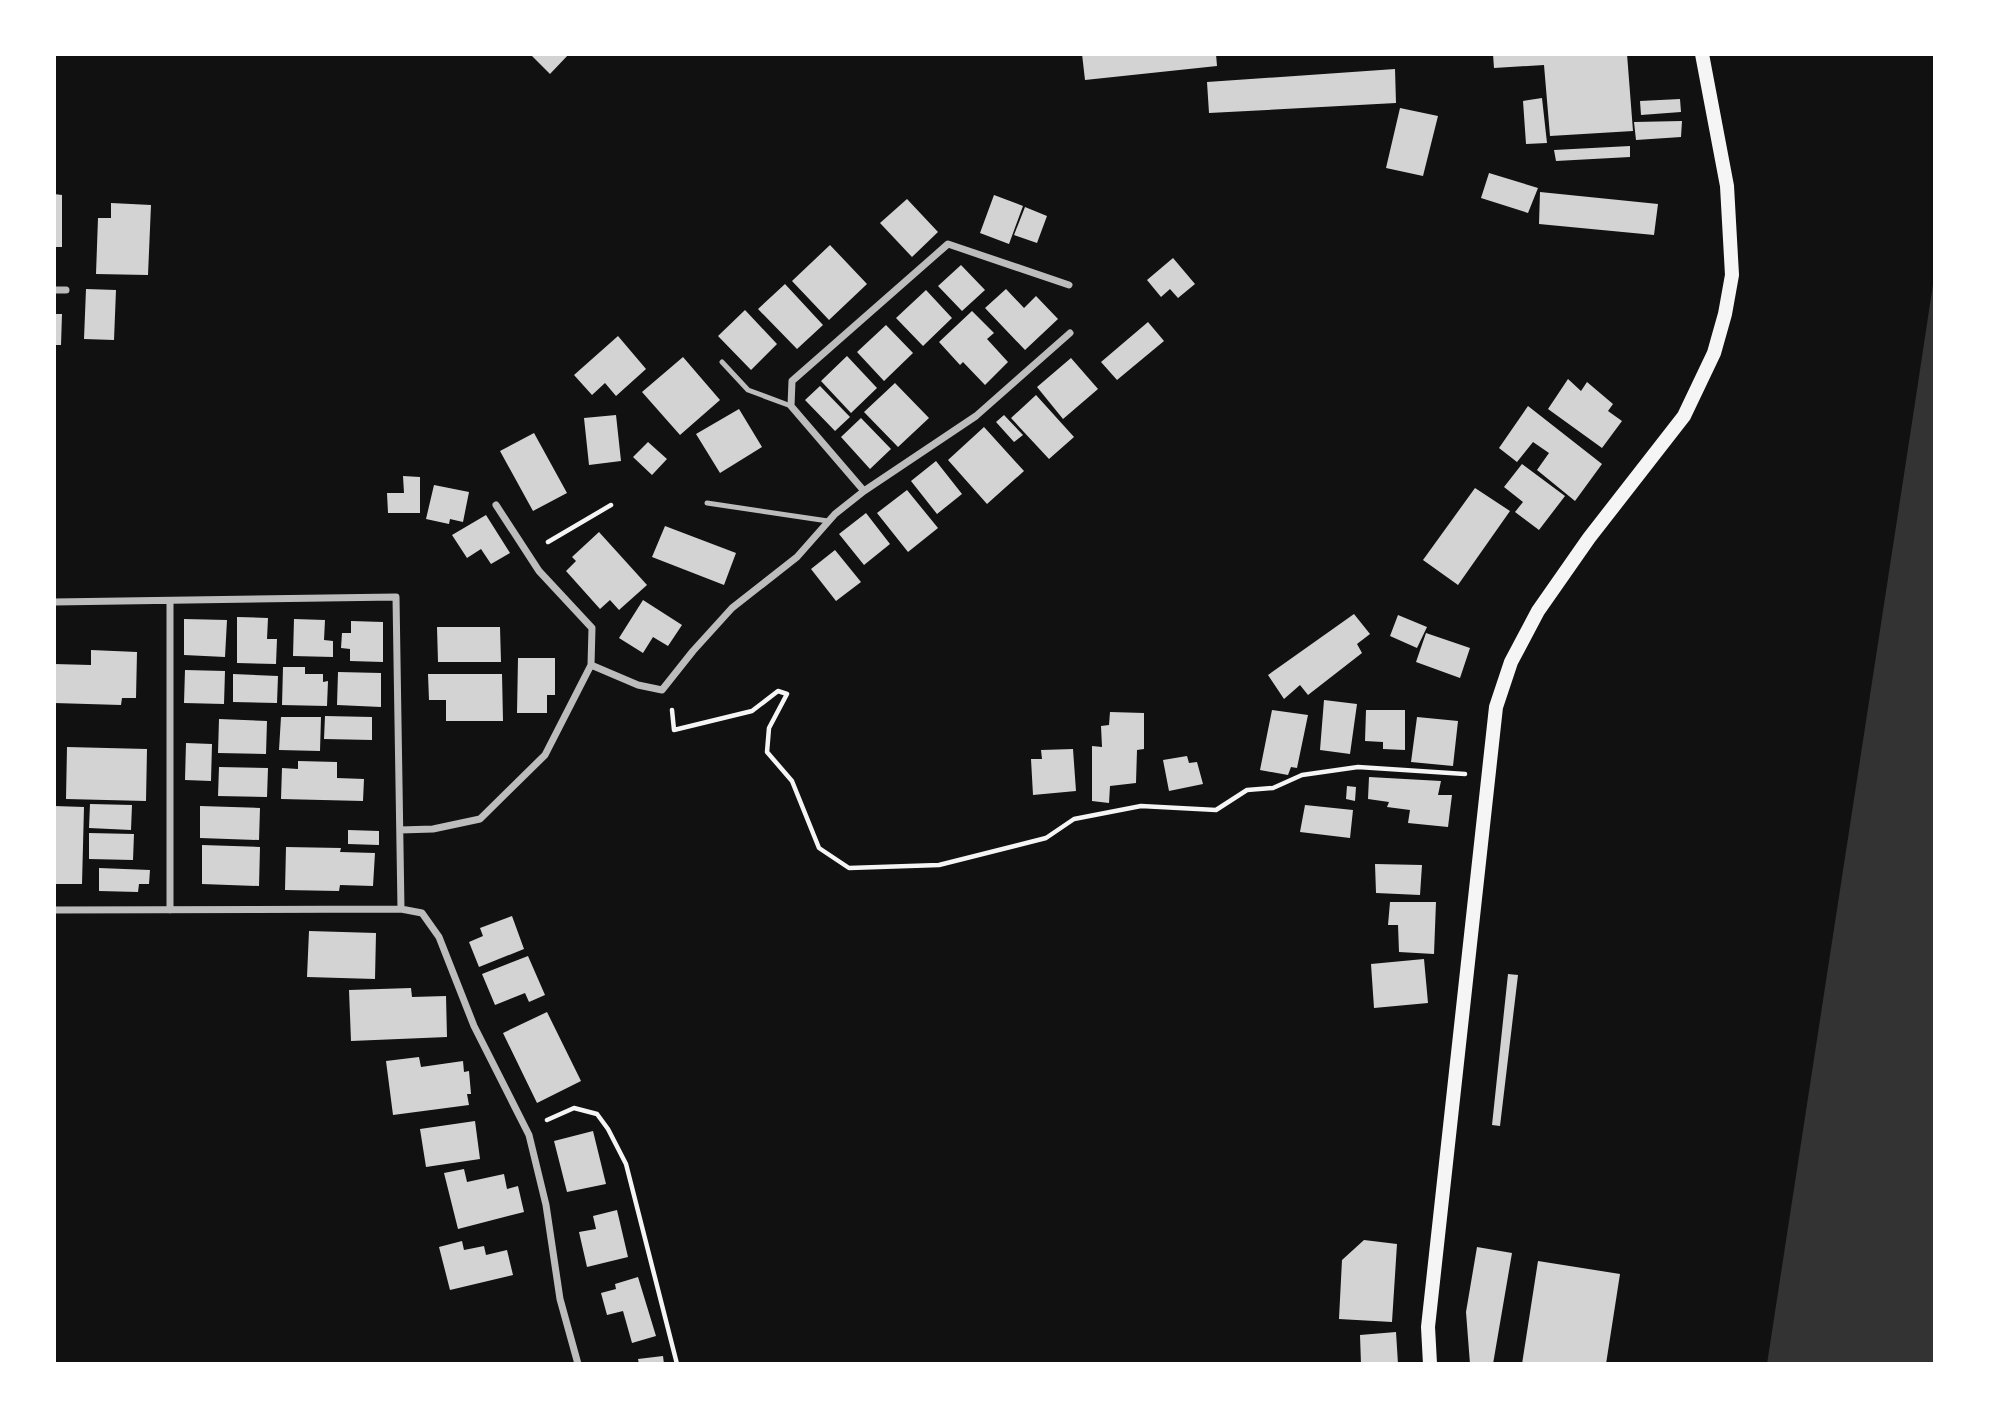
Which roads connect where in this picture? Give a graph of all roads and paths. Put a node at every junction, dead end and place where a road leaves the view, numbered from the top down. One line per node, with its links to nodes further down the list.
1 (1702, 54): 18 (main road)
2 (1069, 285): 7 (street)
3 (54, 290): 4 (street)
4 (66, 290)
5 (1070, 333): 8 (street)
6 (722, 362): 7 (lane)
7 (791, 406): 8 (street)
8 (864, 491): 12 (street)
9 (707, 503): 12 (lane)
10 (496, 505): 13 (street)
11 (611, 505): 13 (path)
12 (828, 522): 17 (street)
13 (528, 552): 16 (street)
14 (170, 601): 15 (street); 19 (street); 22 (street)
15 (54, 602)
16 (591, 664): 17 (street); 19 (street)
17 (662, 690): 18 (path)
18 (1490, 776): 26 (main road)
19 (400, 830): 20 (street)
20 (401, 909): 22 (street); 23 (street)
21 (54, 910): 22 (street)
22 (170, 910)
23 (526, 1129): 24 (street); 25 (path)
24 (578, 1364)
25 (677, 1364)
26 (1430, 1364)

